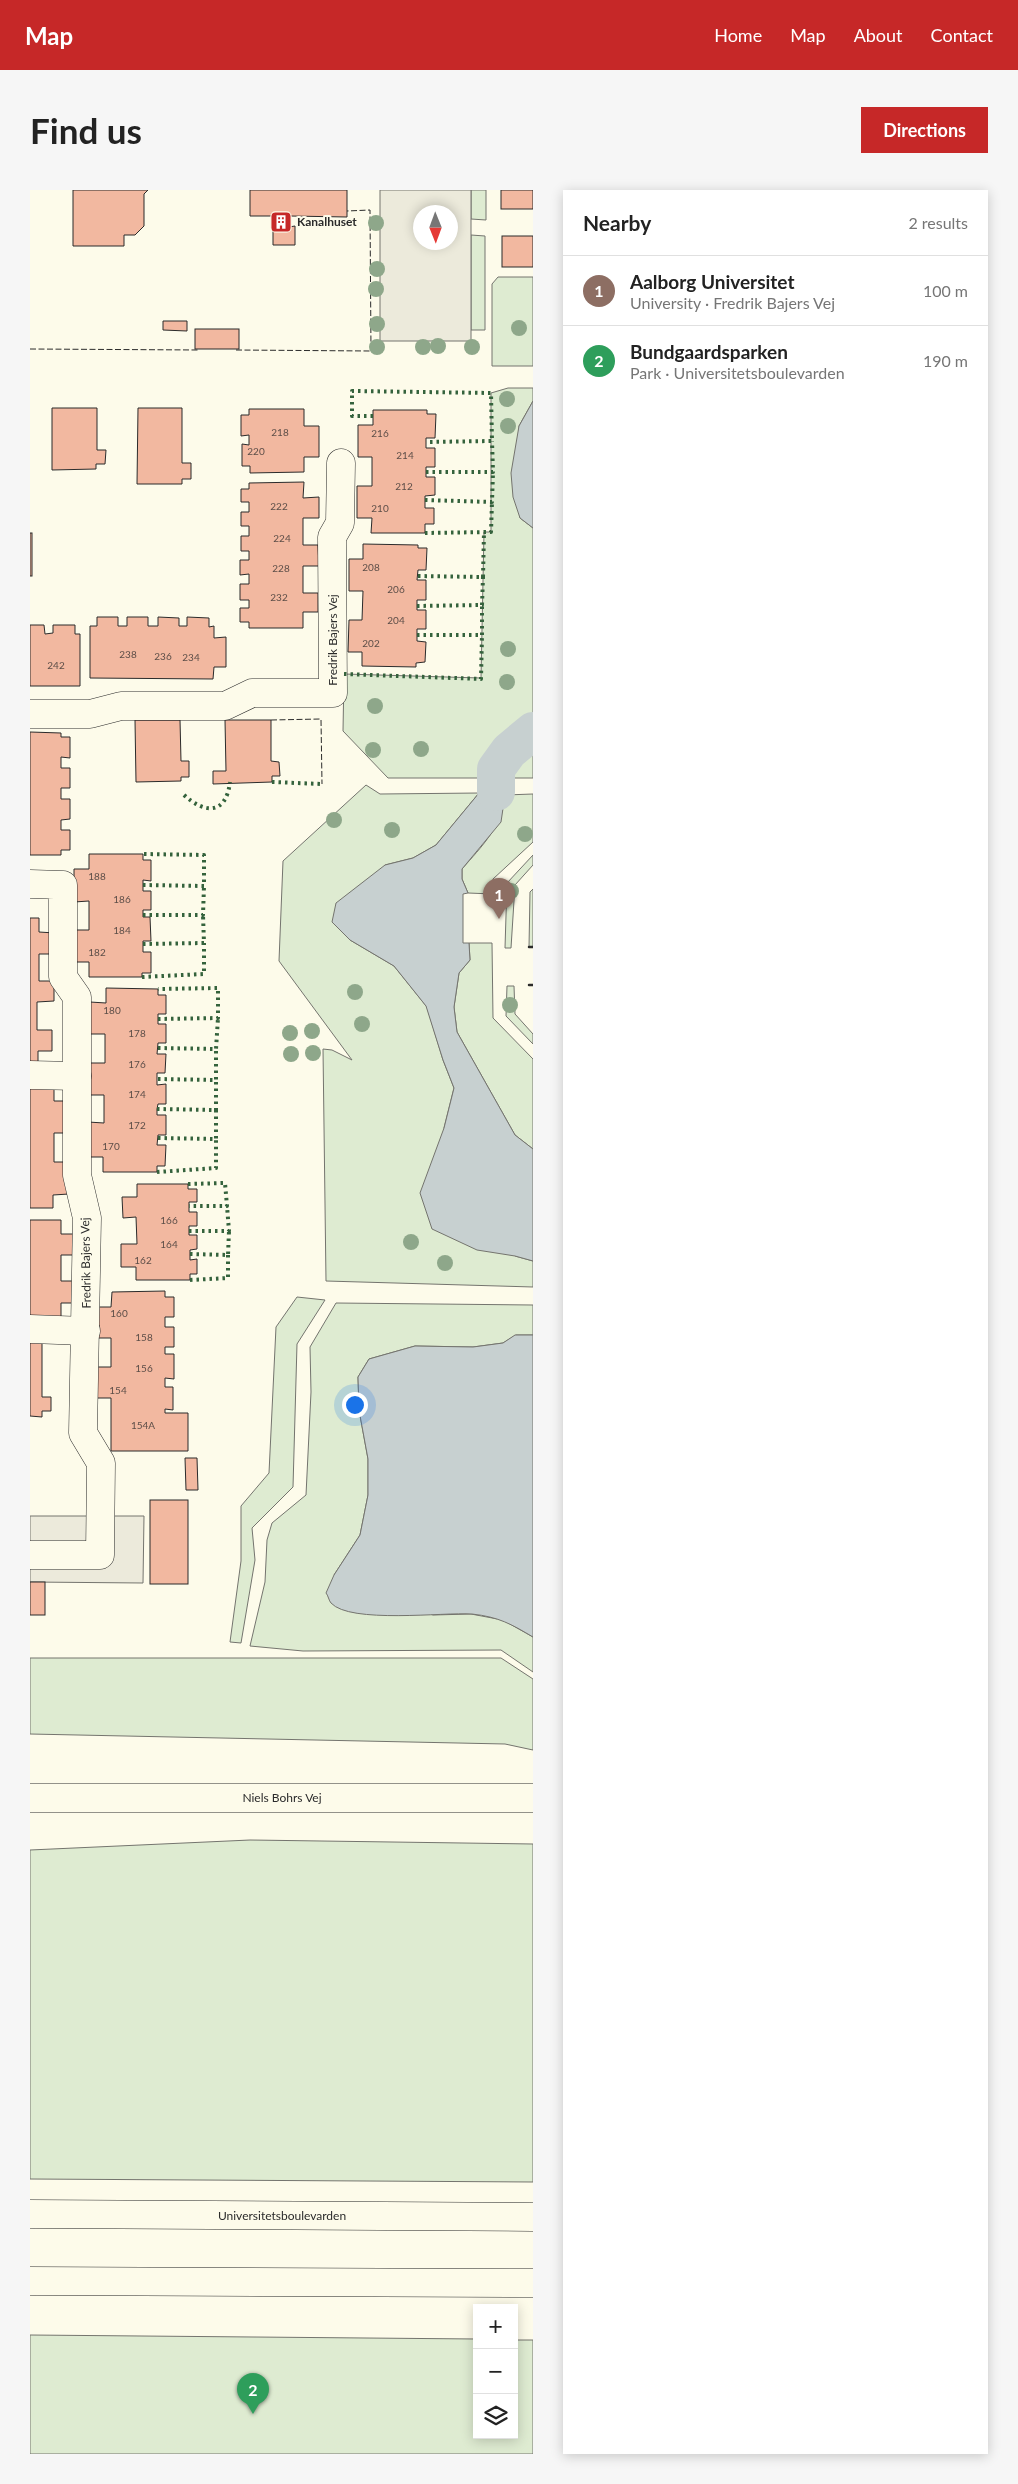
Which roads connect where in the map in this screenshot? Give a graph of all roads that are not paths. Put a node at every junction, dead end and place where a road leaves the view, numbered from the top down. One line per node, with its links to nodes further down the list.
1 (341, 463): 2 (street, Fredrik Bajers Vej)
2 (30, 714)
3 (30, 884): 5 (street, Fredrik Bajers Vej)
4 (30, 1075): 5 (street)
5 (77, 1076): 7 (street, Fredrik Bajers Vej)
6 (30, 1330): 7 (street)
7 (86, 1331): 8 (street, Fredrik Bajers Vej)
8 (30, 1555)
9 (30, 1798): 10 (street, Niels Bohrs Vej)
10 (533, 1798)
11 (30, 2214): 12 (street, Universitetsboulevarden)
12 (533, 2217)
13 (30, 2281): 14 (street)
14 (533, 2283)

